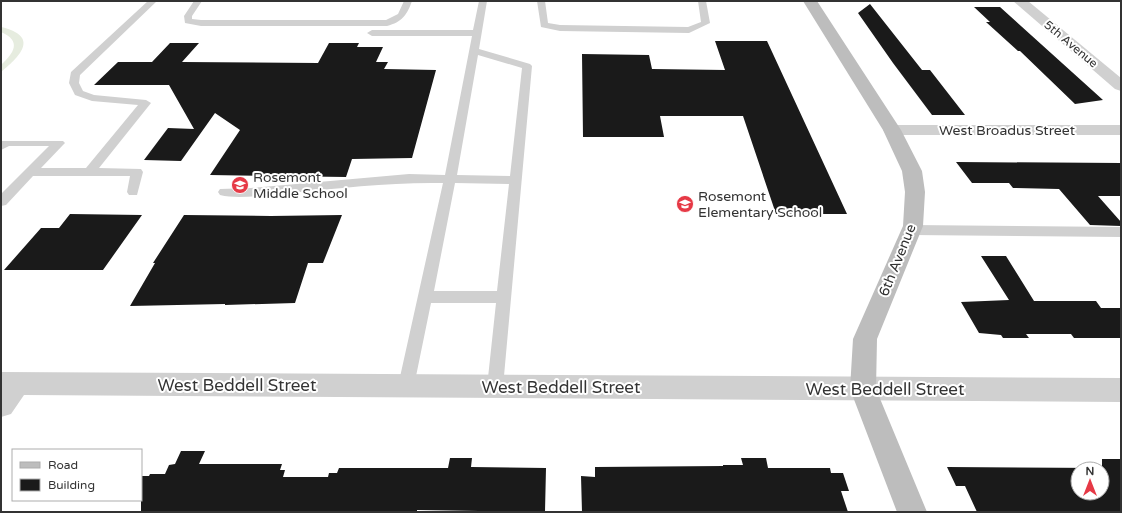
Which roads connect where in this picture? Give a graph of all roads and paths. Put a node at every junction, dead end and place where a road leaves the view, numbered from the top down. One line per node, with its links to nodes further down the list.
1 (153, 1): 17 (lane)
2 (198, 1): 3 (lane)
3 (408, 1)
4 (483, 1): 10 (lane)
5 (541, 1): 6 (lane)
6 (702, 1)
7 (810, 1): 13 (street, 6th Avenue)
8 (1020, 1): 12 (street, 5th Avenue)
9 (362, 33): 10 (lane)
10 (478, 33): 11 (lane)
11 (474, 50): 18 (lane); 19 (lane)
12 (1121, 86)
13 (892, 130): 14 (street, West Broadus Street); 23 (street, 6th Avenue)
14 (1121, 130)
15 (1, 147): 16 (lane)
16 (30, 172): 17 (lane); 22 (lane)
17 (89, 172): 20 (lane)
18 (450, 179): 19 (lane); 21 (lane); 25 (lane)
19 (516, 180): 26 (lane)
20 (133, 192)
21 (224, 192)
22 (1, 202)
23 (912, 230): 24 (lane); 30 (street, 6th Avenue)
24 (1121, 232)
25 (425, 297): 26 (lane); 28 (lane)
26 (504, 297): 29 (lane)
27 (9, 384): 28 (street, West Beddell Street); 32 (street)
28 (406, 386): 29 (street, West Beddell Street)
29 (495, 387): 30 (street, West Beddell Street)
30 (863, 389): 31 (street, West Beddell Street); 33 (street, 6th Avenue)
31 (1121, 390)
32 (1, 405)
33 (912, 512)

